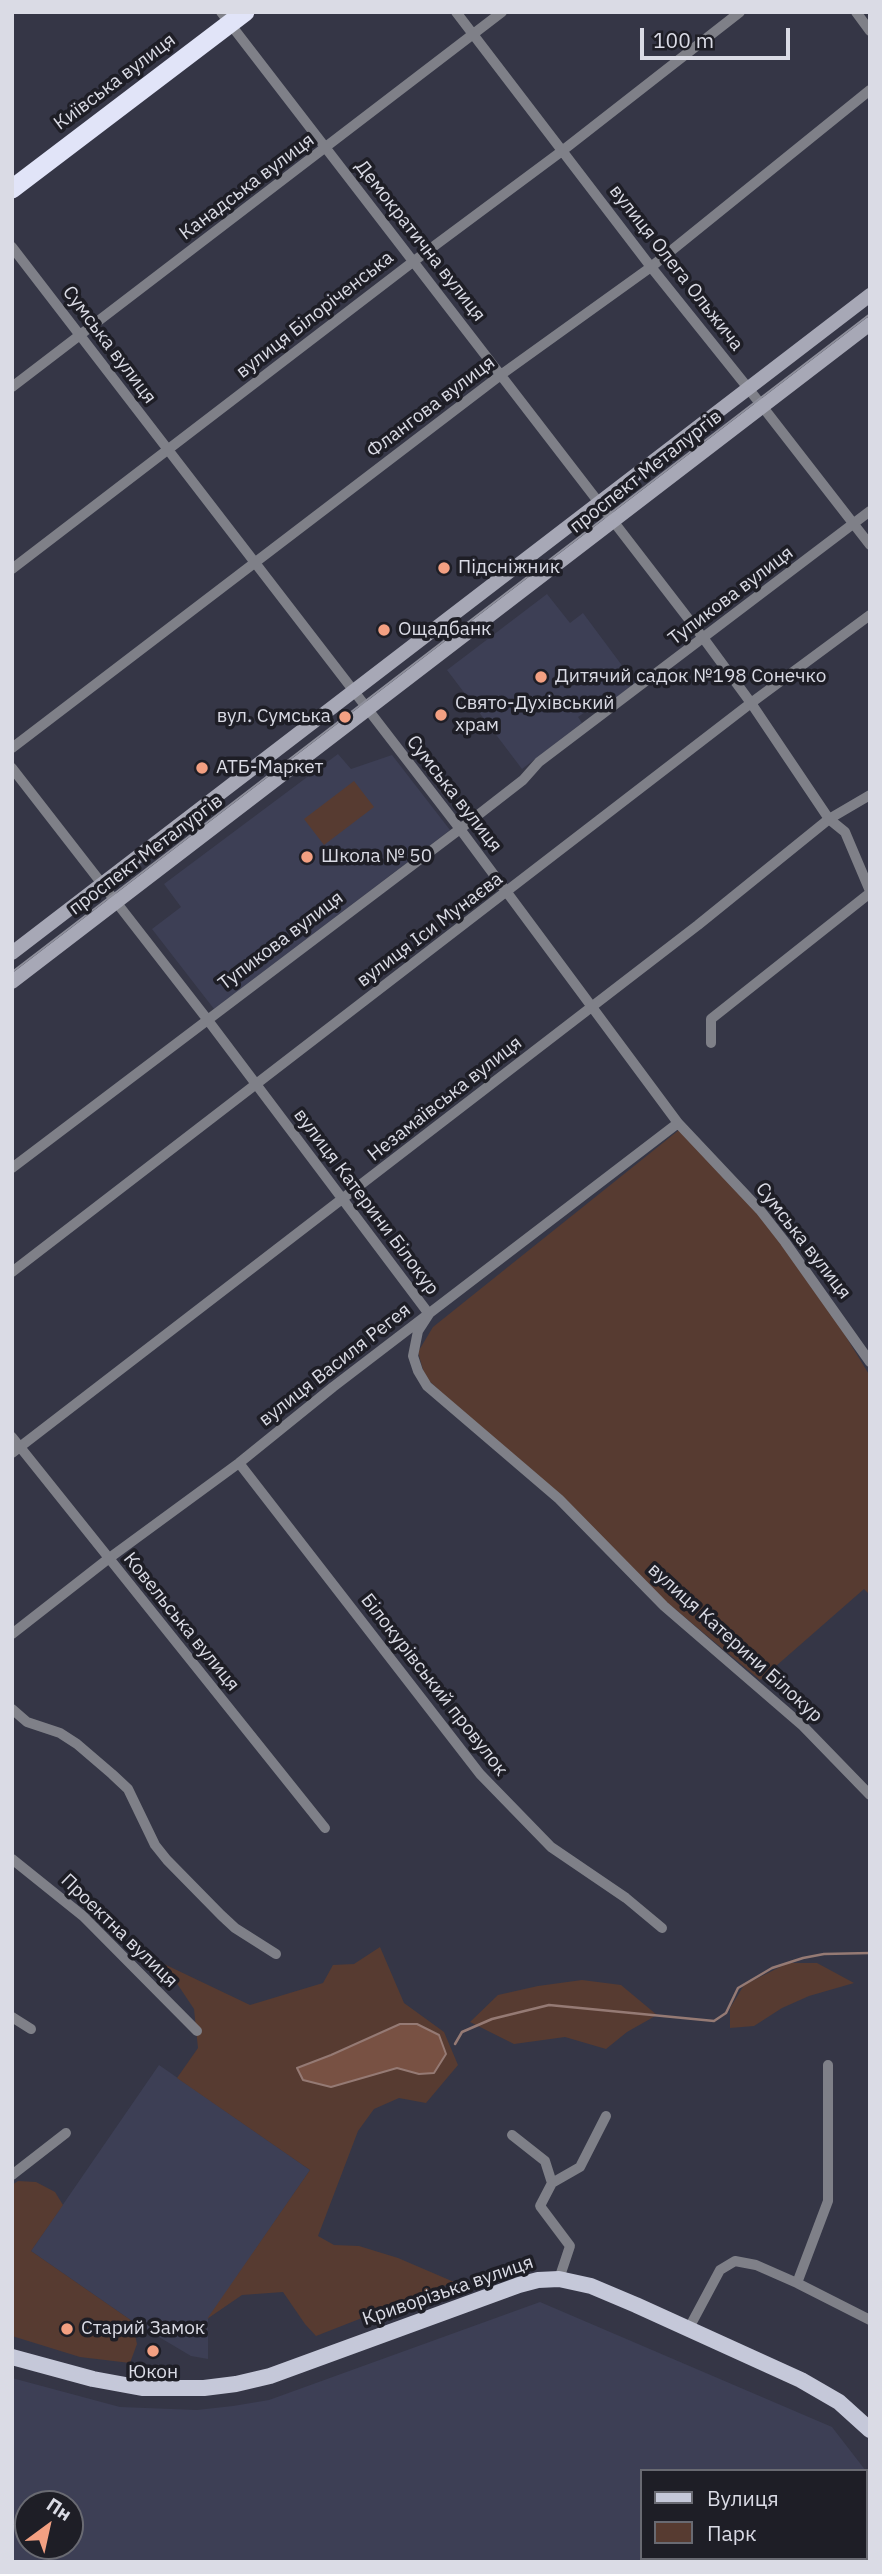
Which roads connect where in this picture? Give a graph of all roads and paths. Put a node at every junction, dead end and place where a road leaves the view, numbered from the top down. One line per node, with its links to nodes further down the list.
1 (456, 12): 7 (street, вулиця Олега Ольжича)
2 (502, 12): 7 (street, Канадська вулиця)
3 (740, 12): 10 (street, вулиця Білоріченська)
4 (856, 12): 6 (street)
5 (232, 16): 9 (street, Демократична вулиця); 11 (highway, Київська вулиця)
6 (870, 32)
7 (472, 35): 9 (street, Канадська вулиця); 10 (street, вулиця Олега Ольжича)
8 (870, 90): 14 (street, Флангова вулиця)
9 (327, 148): 13 (street, Демократична вулиця); 17 (street, Канадська вулиця)
10 (562, 151): 13 (street, вулиця Білоріченська); 14 (street, вулиця Олега Ольжича)
11 (12, 189)
12 (12, 247): 17 (street, Сумська вулиця)
13 (414, 261): 18 (street, Демократична вулиця); 22 (street, вулиця Білоріченська)
14 (651, 267): 18 (street, Флангова вулиця); 20 (street, вулиця Олега Ольжича)
15 (870, 295): 20 (main road, проспект Металургів)
16 (870, 324): 21 (main road, проспект Металургів)
17 (80, 335): 19 (street, Канадська вулиця); 22 (street, Сумська вулиця)
18 (502, 374): 23 (street, Демократична вулиця); 28 (street, Флангова вулиця)
19 (12, 387)
20 (748, 388): 21 (street, вулиця Олега Ольжича); 23 (main road, проспект Металургів)
21 (762, 406): 25 (main road, проспект Металургів); 26 (street, вулиця Олега Ольжича)
22 (168, 451): 28 (street, Сумська вулиця); 29 (street, вулиця Білоріченська)
23 (600, 501): 25 (street, Демократична вулиця); 32 (main road, проспект Металургів)
24 (870, 512): 26 (street, Тупикова вулиця)
25 (614, 520): 31 (street, Демократична вулиця); 34 (main road, проспект Металургів)
26 (855, 523): 27 (street, вулиця Олега Ольжича); 31 (street, Тупикова вулиця)
27 (870, 545)
28 (255, 564): 32 (street, Сумська вулиця); 35 (street, Флангова вулиця)
29 (12, 569)
30 (870, 615): 33 (street, вулиця Іси Мунаєва)
31 (704, 639): 33 (street, Демократична вулиця); 39 (street, Тупикова вулиця)
32 (353, 691): 34 (street, Сумська вулиця); 40 (main road, проспект Металургів)
33 (751, 703): 38 (street, Демократична вулиця); 42 (street, вулиця Іси Мунаєва)
34 (367, 710): 39 (street, Сумська вулиця); 43 (main road, проспект Металургів)
35 (12, 748)
36 (12, 768): 40 (street, вулиця Катерини Білокур)
37 (870, 795): 38 (street, Незамаївська вулиця)
38 (829, 819): 41 (street, Демократична вулиця); 46 (street, Незамаївська вулиця)
39 (460, 829): 42 (street, Сумська вулиця); 47 (street, Тупикова вулиця)
40 (102, 884): 43 (street, вулиця Катерини Білокур); 44 (main road, проспект Металургів)
41 (870, 892): 48 (street)
42 (508, 893): 46 (street, Сумська вулиця); 49 (street, вулиця Іси Мунаєва)
43 (117, 902): 45 (main road, проспект Металургів); 47 (street, вулиця Катерини Білокур)
44 (12, 953)
45 (12, 982)
46 (591, 1008): 50 (street, Сумська вулиця); 52 (street, Незамаївська вулиця)
47 (206, 1019): 49 (street, вулиця Катерини Білокур); 51 (street, Тупикова вулиця)
48 (711, 1043)
49 (256, 1086): 52 (street, вулиця Катерини Білокур); 53 (street, вулиця Іси Мунаєва)
50 (678, 1122): 54 (street, вулиця Василя Регея); 55 (street, Сумська вулиця)
51 (12, 1168)
52 (342, 1200): 54 (street, вулиця Катерини Білокур); 57 (street, Незамаївська вулиця)
53 (12, 1272)
54 (429, 1314): 58 (street, вулиця Василя Регея); 62 (street, вулиця Катерини Білокур)
55 (870, 1362)
56 (12, 1437): 57 (street, Ковельська вулиця)
57 (16, 1450): 59 (street, Ковельська вулиця)
58 (239, 1463): 59 (street, вулиця Василя Регея); 65 (street, Білокурівський провулок)
59 (108, 1559): 60 (street, вулиця Василя Регея); 63 (street, Ковельська вулиця)
60 (12, 1634)
61 (12, 1709): 66 (street)
62 (870, 1796)
63 (325, 1828)
64 (12, 1859): 69 (street, Проектна вулиця)
65 (662, 1928)
66 (276, 1954)
67 (12, 2017): 68 (street)
68 (31, 2029)
69 (197, 2031)
70 (828, 2066): 77 (street)
71 (606, 2116): 75 (street)
72 (66, 2133): 74 (street)
73 (512, 2135): 75 (street)
74 (12, 2175)
75 (552, 2183): 76 (street)
76 (559, 2279): 79 (main road, Криворізька вулиця); 80 (main road, Криворізька вулиця)
77 (797, 2283): 78 (street); 79 (street)
78 (870, 2320)
79 (689, 2328): 81 (main road, Криворізька вулиця)
80 (12, 2357)
81 (870, 2430)

